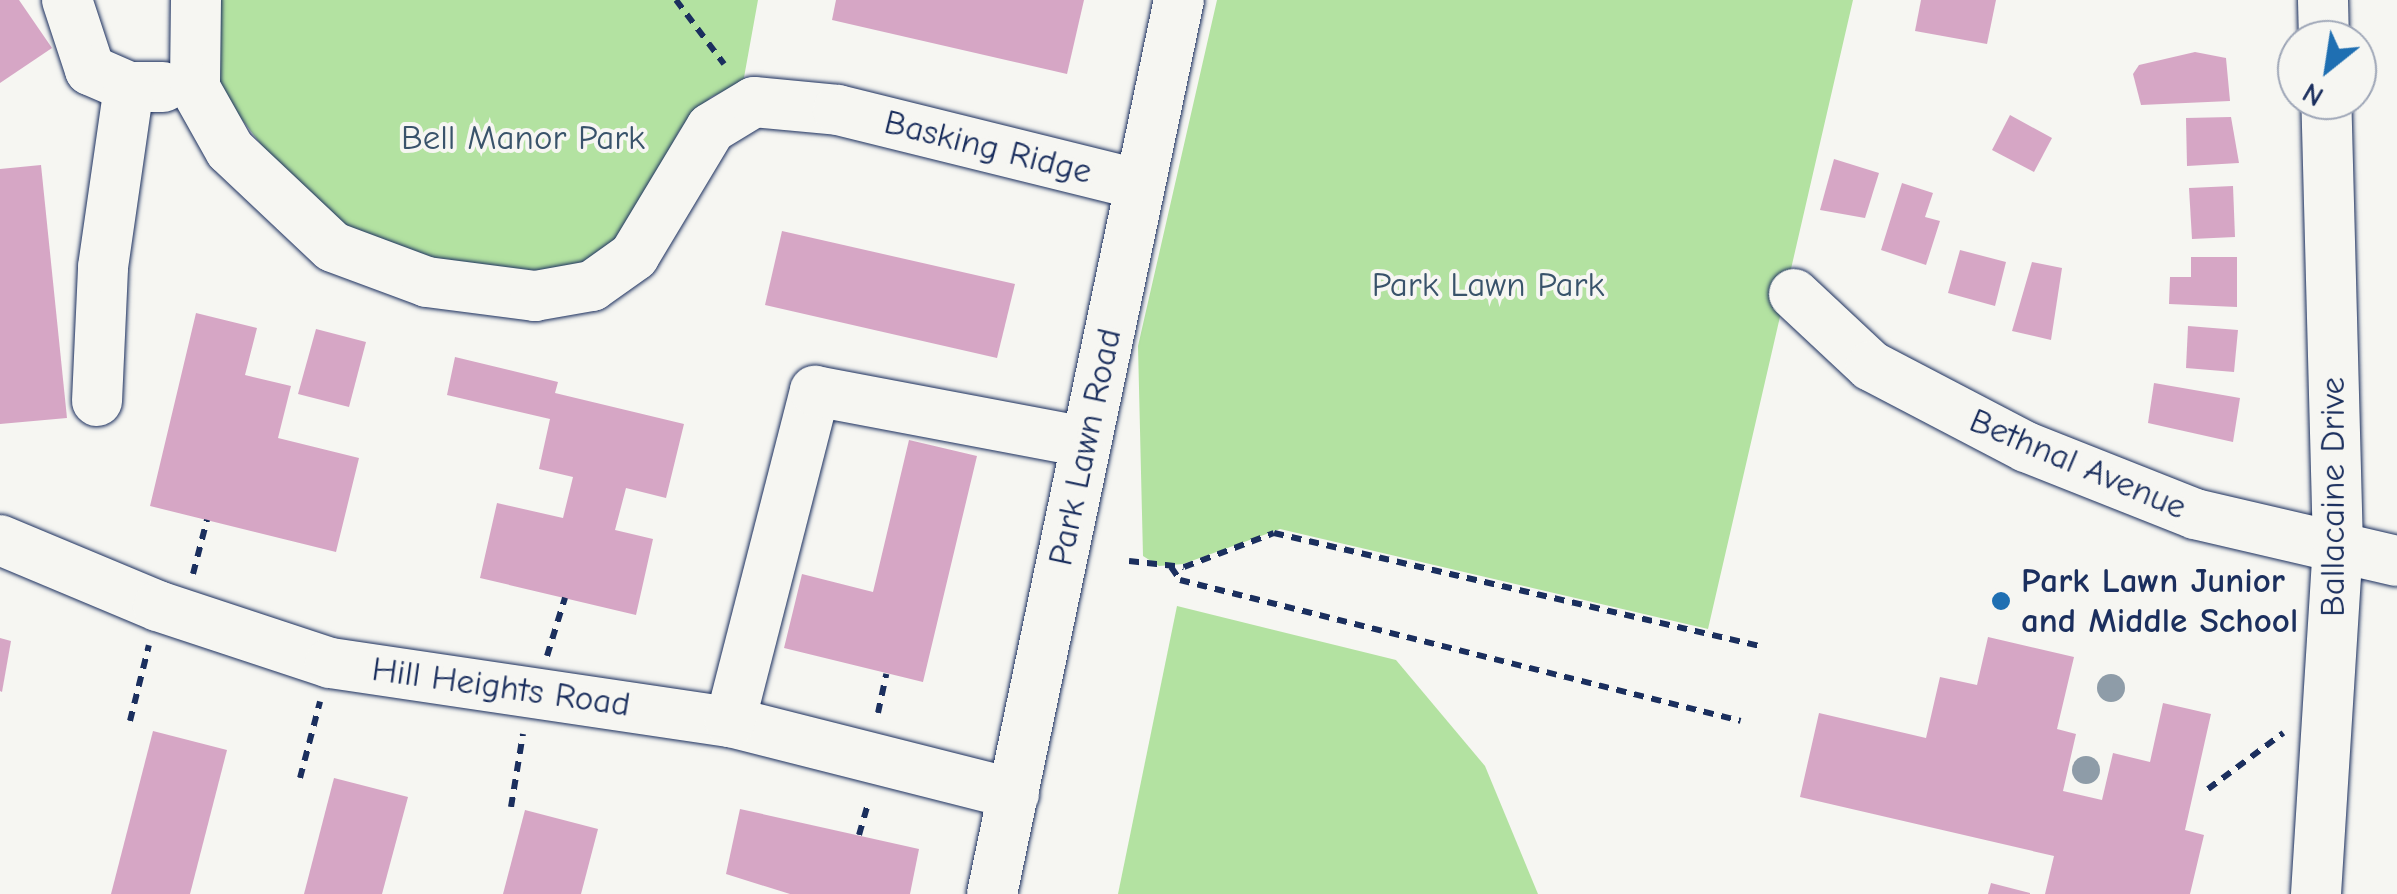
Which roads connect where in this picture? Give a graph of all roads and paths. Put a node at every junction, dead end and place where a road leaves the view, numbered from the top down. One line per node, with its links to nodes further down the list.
1 (67, 0): 6 (street)
2 (196, 0): 7 (street)
3 (676, 0): 5 (path)
4 (1179, 0): 9 (street, Park Lawn Road)
5 (724, 64)
6 (129, 86): 7 (street); 11 (street)
7 (195, 88): 9 (street, Basking Ridge)
8 (2327, 120): 15 (street, Ballacaine Drive)
9 (1138, 184): 12 (street, Park Lawn Road)
10 (1794, 294): 15 (street, Bethnal Avenue)
11 (97, 401)
12 (1086, 442): 28 (street); 32 (street, Park Lawn Road)
13 (207, 520): 20 (path)
14 (0, 540): 20 (street, Hill Heights Road)
15 (2338, 547): 17 (street, Bethnal Avenue); 37 (street, Ballacaine Drive)
16 (1129, 561): 18 (path)
17 (2397, 561)
18 (1171, 567): 21 (path); 26 (path)
19 (565, 598): 24 (path)
20 (171, 610): 22 (street, Hill Heights Road); 27 (path)
21 (1758, 646)
22 (330, 663): 24 (street, Hill Heights Road); 30 (path)
23 (886, 674): 25 (path)
24 (531, 689): 28 (street, Hill Heights Road); 34 (path)
25 (878, 713)
26 (1741, 721)
27 (130, 722)
28 (730, 722): 32 (street, Hill Heights Road)
29 (2292, 726): 31 (path)
30 (300, 778)
31 (2208, 789)
32 (1014, 794): 36 (street, Park Lawn Road)
33 (868, 804): 35 (path)
34 (510, 807)
35 (860, 834)
36 (992, 894)
37 (2316, 894)

